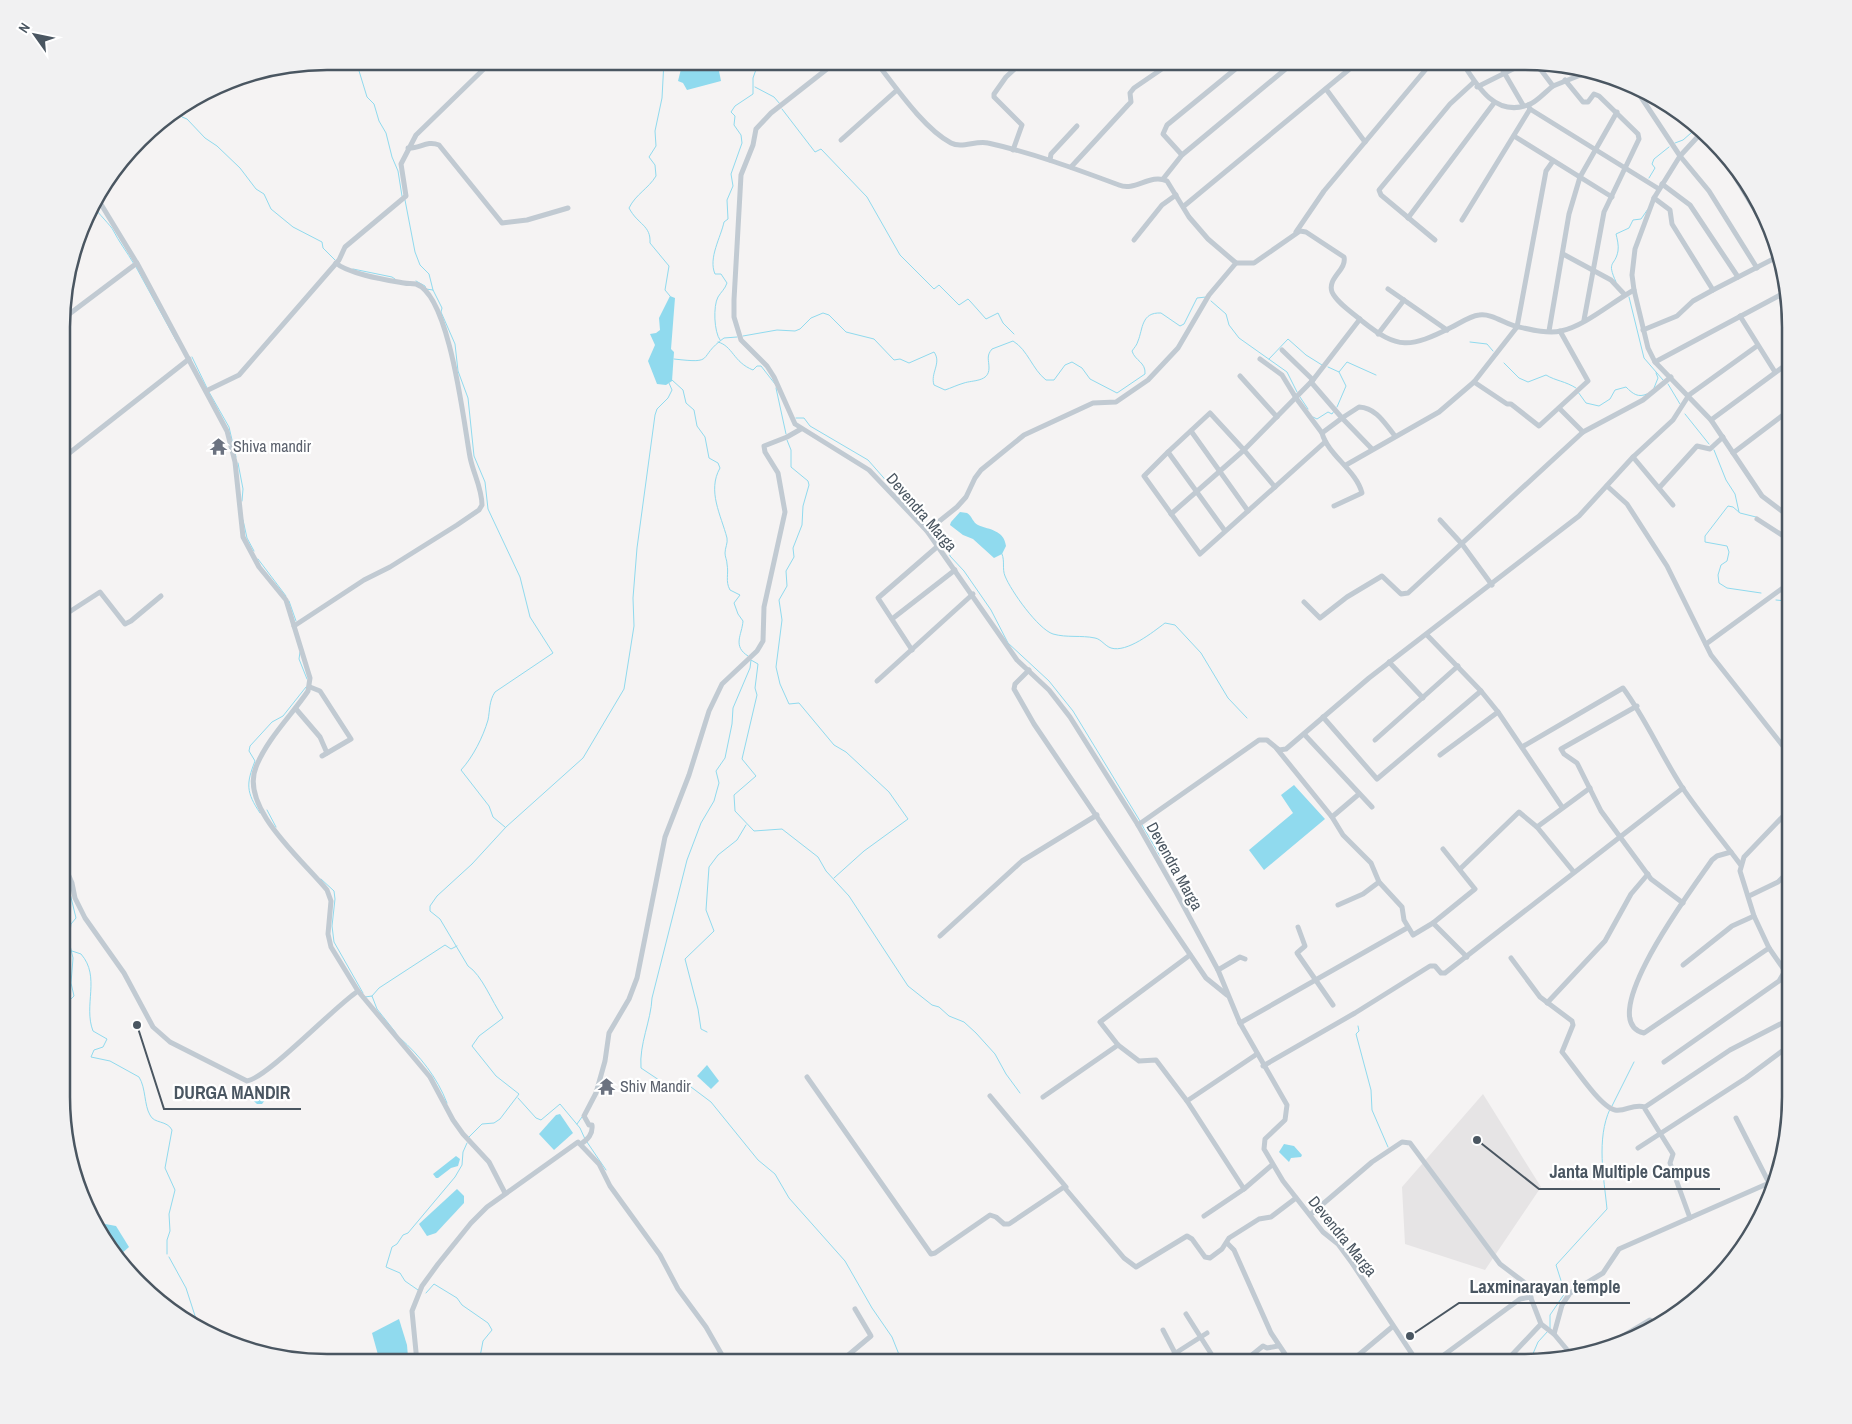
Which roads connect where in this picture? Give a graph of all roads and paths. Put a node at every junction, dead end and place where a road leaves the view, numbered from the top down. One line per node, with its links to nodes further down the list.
1 (483, 70): 29 (street)
2 (826, 70): 96 (street)
3 (884, 70): 19 (street)
4 (1014, 70): 31 (street)
5 (1160, 70): 36 (street)
6 (1234, 70): 32 (street)
7 (1284, 70): 32 (street)
8 (1349, 70): 18 (street)
9 (1425, 70): 28 (street)
10 (1467, 70): 16 (street)
11 (1509, 70): 13 (street)
12 (1542, 71): 17 (street)
13 (1504, 72): 16 (street); 22 (street)
14 (1578, 76): 15 (street)
15 (1565, 80): 17 (street); 23 (street)
16 (1476, 84): 21 (street); 48 (street)
17 (1553, 86): 22 (street)
18 (1326, 89): 28 (street); 46 (street)
19 (897, 90): 27 (street); 31 (street)
20 (1644, 99): 33 (street)
21 (1494, 102): 22 (street); 48 (street)
22 (1527, 106): 25 (street); 30 (street)
23 (1617, 112): 30 (street); 37 (street)
24 (1077, 126): 34 (street)
25 (1514, 136): 35 (street); 49 (street)
26 (1698, 136): 33 (street)
27 (841, 140)
28 (1365, 142): 50 (street)
29 (408, 148): 47 (street); 56 (street)
30 (1596, 149): 37 (street); 38 (street)
31 (1013, 150): 34 (street)
32 (1182, 155): 39 (street)
33 (1680, 156): 40 (street); 58 (street)
34 (1050, 160): 36 (street)
35 (1553, 160): 38 (street); 71 (street)
36 (1071, 167): 39 (street)
37 (1626, 168): 41 (street); 43 (street)
38 (1580, 177): 43 (street); 53 (street)
39 (1163, 179): 42 (street)
40 (1662, 184): 41 (street); 60 (street)
41 (1659, 189): 44 (street)
42 (1176, 195): 46 (street); 51 (street)
43 (1612, 197): 59 (street)
44 (1654, 198): 62 (street); 63 (street)
45 (101, 204): 55 (street)
46 (1184, 206): 57 (street)
47 (568, 208)
48 (1408, 218): 52 (street)
49 (1462, 220)
50 (1296, 232): 57 (street); 69 (street)
51 (1134, 240)
52 (1435, 240)
53 (1563, 254): 59 (street); 74 (street)
54 (1773, 259): 58 (street)
55 (137, 263): 67 (street); 79 (street)
56 (336, 263): 88 (street); 135 (street)
57 (1236, 263): 122 (street)
58 (1757, 268): 60 (street)
59 (1593, 269): 64 (street); 70 (street)
60 (1738, 277): 63 (street)
61 (1388, 290): 66 (street)
62 (1634, 290): 64 (street); 73 (street)
63 (1713, 290): 73 (street)
64 (1625, 295): 70 (street)
65 (1780, 295): 68 (street)
66 (1404, 300): 72 (street); 76 (street)
67 (71, 313)
68 (1740, 316): 77 (street); 81 (street)
69 (1360, 319): 76 (street); 86 (street)
70 (1584, 320): 75 (street)
71 (1517, 327): 72 (street); 74 (street); 87 (street)
72 (1447, 330): 76 (street)
73 (1644, 330): 81 (street)
74 (1550, 331): 75 (street)
75 (1560, 331): 91 (street)
76 (1378, 334)
77 (1757, 346): 83 (street); 89 (street)
78 (1282, 350): 86 (street)
79 (189, 359): 88 (street); 105 (street)
80 (1260, 359): 90 (street)
81 (1655, 362): 85 (street)
82 (1782, 367): 83 (street)
83 (1775, 372): 95 (street)
84 (1240, 376): 93 (street)
85 (1671, 377): 89 (street); 98 (street)
86 (1312, 381): 90 (street); 94 (street)
87 (1474, 382): 91 (street); 100 (street)
88 (206, 391): 135 (street)
89 (1689, 395): 95 (street); 108 (street)
90 (1296, 398): 93 (street); 99 (street)
91 (1560, 409): 98 (street)
92 (1782, 416): 107 (street)
93 (1277, 417): 104 (street)
94 (1342, 418): 99 (street); 100 (street); 103 (street)
95 (1711, 420): 101 (street)
96 (800, 430): 122 (street, Devendra Marga); 212 (street)
97 (1191, 431): 104 (street); 106 (street); 110 (street)
98 (1583, 432): 125 (street)
99 (1322, 433): 102 (street)
100 (1396, 436): 103 (street)
101 (1723, 436): 107 (street); 113 (street)
102 (1325, 442): 109 (street); 112 (street)
103 (1372, 449): 109 (street)
104 (1244, 450): 110 (street); 112 (street)
105 (70, 452)
106 (1168, 452): 114 (street); 119 (street)
107 (1733, 453): 118 (street)
108 (1632, 457): 111 (street); 113 (street)
109 (1346, 466): 116 (street)
110 (1220, 472): 114 (street); 117 (street)
111 (1607, 486): 128 (street); 137 (street)
112 (1275, 487): 117 (street)
113 (1659, 488): 115 (street)
114 (1197, 493): 119 (street); 123 (street)
115 (1673, 505)
116 (1334, 506)
117 (1248, 511): 123 (street)
118 (1782, 511)
119 (1171, 514): 123 (street)
120 (1757, 519): 124 (street)
121 (1440, 520): 125 (street)
122 (927, 531): 126 (street, Devendra Marga)
123 (1226, 531)
124 (1782, 535)
125 (1462, 544): 128 (street); 132 (street)
126 (938, 546): 127 (street, Devendra Marga); 134 (street)
127 (955, 570): 130 (street, Devendra Marga); 134 (street)
128 (1492, 585): 136 (street)
129 (1782, 588): 137 (street)
130 (973, 594): 138 (street); 141 (street, Devendra Marga)
131 (161, 596): 133 (street)
132 (1304, 602)
133 (70, 611)
134 (892, 620): 138 (street)
135 (294, 626): 143 (street)
136 (1427, 635): 139 (street); 140 (street)
137 (1706, 644): 152 (street)
138 (912, 650): 142 (street)
139 (1389, 662): 145 (street); 149 (street)
140 (1458, 666): 144 (street); 145 (street)
141 (1029, 670): 161 (street); 164 (street, Devendra Marga)
142 (877, 681)
143 (310, 687): 147 (street); 147 (street)
144 (1481, 691): 148 (street); 149 (street)
145 (1423, 698): 151 (street)
146 (1637, 706): 153 (street); 156 (street); 157 (street)
147 (296, 709): 194 (street)
148 (1498, 712): 153 (street); 155 (street)
149 (1324, 717): 150 (street)
150 (1304, 734): 154 (street); 158 (street)
151 (1375, 740)
152 (1782, 745)
153 (1522, 748): 160 (street)
154 (1276, 749): 162 (street); 164 (street)
155 (1440, 755)
156 (1590, 788): 160 (street); 166 (street)
157 (1683, 788): 166 (street); 168 (street)
158 (1359, 794): 159 (street); 162 (street)
159 (1372, 807)
160 (1562, 807): 165 (street)
161 (1098, 815): 183 (street); 185 (street)
162 (1332, 817): 175 (street)
163 (1782, 819): 169 (street)
164 (1138, 825): 191 (street, Devendra Marga)
165 (1537, 827): 170 (street); 171 (street)
166 (1621, 836): 171 (street); 172 (street)
167 (1442, 849): 170 (street)
168 (1731, 852): 169 (street); 177 (street)
169 (1740, 864): 176 (street)
170 (1460, 869): 180 (street)
171 (1573, 871): 186 (street)
172 (1648, 874): 177 (street); 196 (street)
173 (70, 878): 194 (street)
174 (1782, 878): 176 (street)
175 (1379, 882): 178 (street); 182 (street)
176 (1749, 896): 179 (street)
177 (1683, 903): 184 (street)
178 (1338, 905)
179 (1754, 916): 184 (street); 189 (street)
180 (1433, 923): 182 (street); 186 (street)
181 (1298, 927): 193 (street)
182 (1407, 928): 193 (street)
183 (940, 936)
184 (1769, 948): 190 (street)
185 (1190, 955): 195 (street); 200 (street)
186 (1467, 956): 204 (street)
187 (1511, 958): 196 (street)
188 (1245, 959): 191 (street)
189 (1683, 965)
190 (1782, 967)
191 (1218, 970): 195 (street, Devendra Marga)
192 (1782, 976): 203 (street)
193 (1315, 980): 197 (street); 198 (street)
194 (358, 991): 219 (street)
195 (1228, 995): 198 (street, Devendra Marga)
196 (1547, 1002): 209 (street)
197 (1333, 1005)
198 (1240, 1022): 202 (street, Devendra Marga)
199 (1782, 1023): 209 (street)
200 (1118, 1044): 207 (street); 208 (street)
201 (1782, 1051): 211 (street)
202 (1257, 1054): 204 (street, Devendra Marga); 208 (street)
203 (1664, 1062)
204 (1263, 1066): 214 (street, Devendra Marga)
205 (807, 1077): 217 (street)
206 (990, 1096): 217 (street)
207 (1043, 1097)
208 (1187, 1101): 218 (street)
209 (1645, 1107): 211 (street)
210 (1736, 1118): 215 (street)
211 (1660, 1134): 213 (street); 223 (street)
212 (584, 1141): 219 (street); 240 (street)
213 (1638, 1148)
214 (1272, 1165): 218 (street); 220 (street, Devendra Marga)
215 (1769, 1177)
216 (1766, 1186): 223 (street)
217 (1067, 1188): 224 (street)
218 (1244, 1188): 221 (street)
219 (505, 1193): 239 (street)
220 (1296, 1198): 222 (street, Devendra Marga); 224 (street)
221 (1204, 1216)
222 (1310, 1216): 225 (street); 230 (street, Devendra Marga)
223 (1690, 1218): 233 (street)
224 (1227, 1243): 236 (street)
225 (1531, 1297): 229 (street); 247 (street)
226 (855, 1309): 241 (street)
227 (1186, 1314): 235 (street)
228 (1652, 1321): 234 (street)
229 (1540, 1324): 233 (street); 248 (street)
230 (1392, 1327): 245 (street); 246 (street, Devendra Marga)
231 (1163, 1330): 238 (street)
232 (1207, 1333): 235 (street)
233 (1553, 1333): 237 (street)
234 (1626, 1333)
235 (1200, 1338): 238 (street); 242 (street)
236 (1278, 1346): 243 (street); 244 (street)
237 (1568, 1350)
238 (1176, 1353)
239 (416, 1354)
240 (721, 1354)
241 (850, 1354)
242 (1209, 1354)
243 (1254, 1354)
244 (1284, 1354)
245 (1360, 1354)
246 (1412, 1354)
247 (1445, 1354)
248 (1513, 1354)

